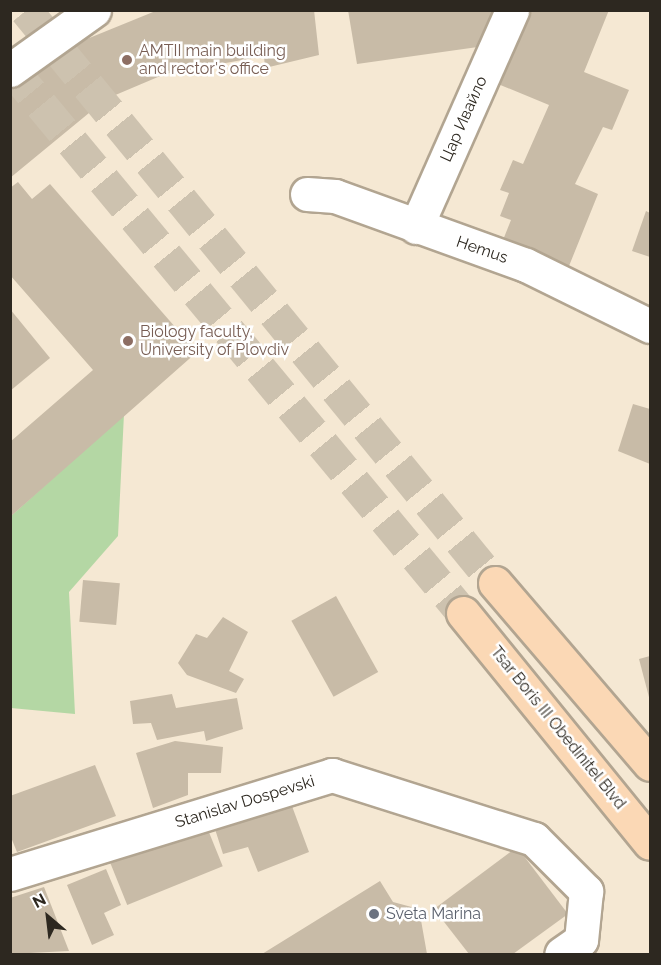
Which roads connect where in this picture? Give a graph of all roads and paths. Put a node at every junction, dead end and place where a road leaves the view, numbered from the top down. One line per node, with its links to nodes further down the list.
1 (94, 10): 3 (street)
2 (512, 10): 5 (street, Цар Ивайло)
3 (10, 70)
4 (307, 194): 5 (street, Hemus)
5 (416, 227): 6 (street, Hemus)
6 (651, 326)
7 (495, 583): 9 (main road)
8 (463, 613): 10 (main road, Tsar Boris III Obedinitel Blvd)
9 (651, 764)
10 (651, 843)
11 (10, 874): 12 (street, Stanislav Dospevski)
12 (571, 947)

